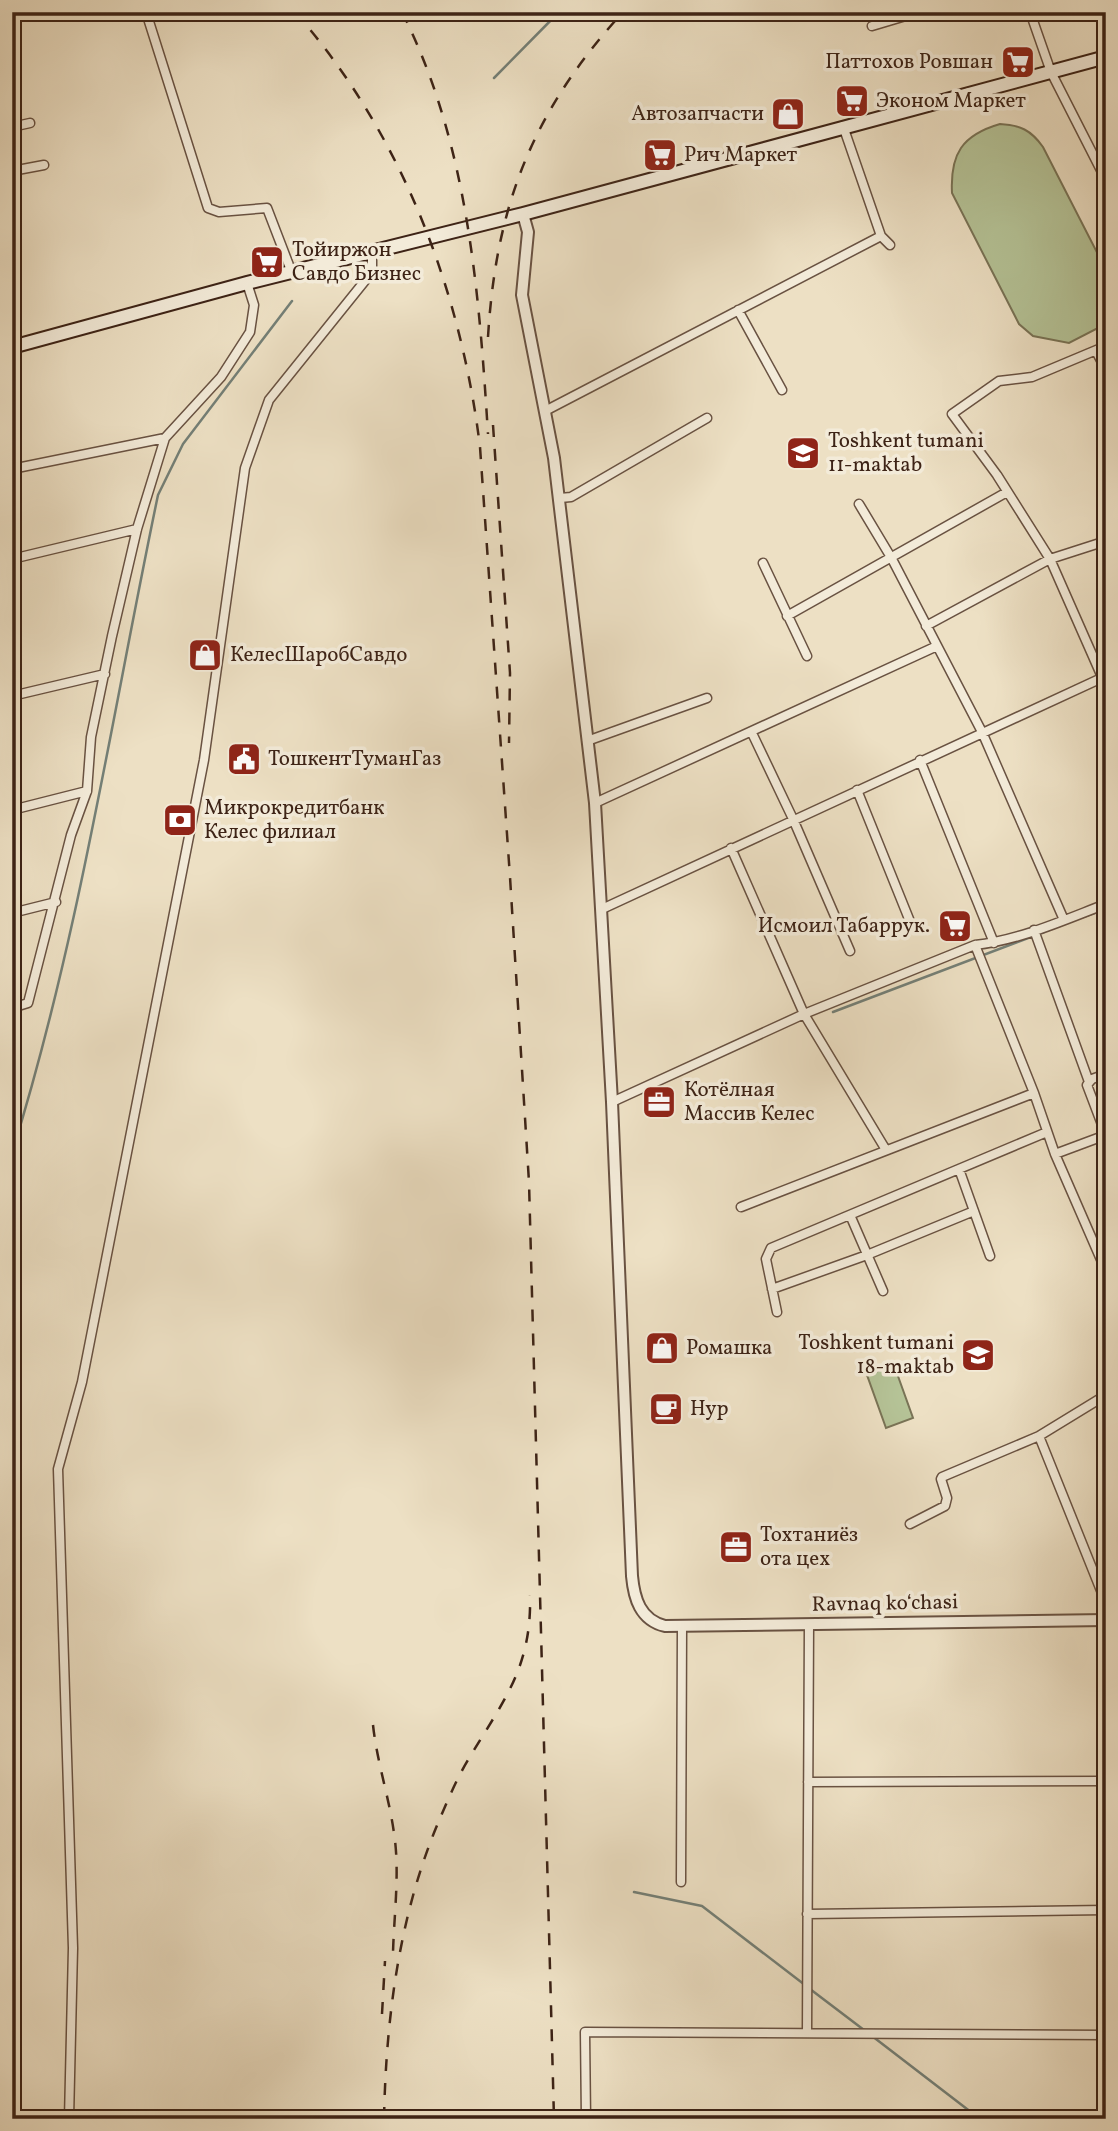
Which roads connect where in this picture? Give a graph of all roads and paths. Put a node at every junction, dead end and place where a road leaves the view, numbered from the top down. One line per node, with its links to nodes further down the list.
1 (146, 12): 17 (street)
2 (919, 12): 4 (street)
3 (1030, 12): 6 (street)
4 (872, 26)
5 (1106, 57): 6 (main road)
6 (1051, 72): 8 (main road); 12 (street)
7 (30, 123): 9 (street)
8 (843, 126): 13 (main road); 14 (street)
9 (12, 127)
10 (44, 165): 11 (street)
11 (12, 171)
12 (1106, 180)
13 (523, 214): 16 (main road); 25 (street)
14 (881, 236): 15 (street); 19 (street)
15 (890, 245)
16 (372, 252): 17 (main road); 100 (street)
17 (292, 273): 18 (main road)
18 (247, 283): 21 (main road); 27 (street)
19 (738, 310): 24 (street); 25 (street)
20 (1106, 346): 22 (street)
21 (12, 347)
22 (1096, 351): 23 (street); 29 (street)
23 (1106, 370)
24 (782, 390)
25 (545, 411): 30 (street)
26 (706, 418): 30 (street)
27 (165, 438): 28 (street); 32 (street)
28 (12, 469)
29 (1007, 492): 34 (street); 36 (street)
30 (560, 498): 48 (street)
31 (859, 504): 34 (street)
32 (137, 529): 35 (street); 42 (street)
33 (1106, 541): 36 (street)
34 (892, 558): 38 (street); 39 (street)
35 (12, 559)
36 (1050, 559): 39 (street); 43 (street)
37 (763, 563): 38 (street)
38 (787, 617): 41 (street)
39 (926, 626): 40 (street)
40 (937, 646): 46 (street); 47 (street)
41 (807, 656)
42 (104, 674): 44 (street); 51 (street)
43 (1105, 680): 46 (street)
44 (12, 696)
45 (707, 698): 48 (street)
46 (982, 732): 49 (street); 60 (street)
47 (752, 733): 52 (street); 54 (street)
48 (587, 741): 52 (street)
49 (919, 760): 50 (street); 63 (street)
50 (857, 790): 54 (street); 61 (street)
51 (87, 791): 53 (street); 56 (street)
52 (595, 803): 58 (street)
53 (12, 810)
54 (793, 820): 55 (street); 65 (street)
55 (732, 848): 58 (street); 67 (street)
56 (55, 902): 59 (street); 66 (street)
57 (1106, 904): 60 (street)
58 (602, 909): 71 (street)
59 (12, 913)
60 (1064, 920): 62 (street)
61 (911, 924)
62 (1034, 930): 63 (street); 69 (street)
63 (995, 943): 64 (street)
64 (975, 945): 67 (street); 70 (street)
65 (850, 951)
66 (12, 1008)
67 (804, 1014): 71 (street); 74 (street)
68 (1106, 1074): 69 (street)
69 (1088, 1082): 73 (street)
70 (1034, 1093): 72 (street); 74 (street)
71 (612, 1102): 92 (street, Ravnaq ko‘chasi)
72 (1047, 1132): 75 (street); 76 (street)
73 (1106, 1135): 75 (street)
74 (886, 1150): 77 (street)
75 (1055, 1154): 82 (street)
76 (959, 1169): 78 (street); 79 (street)
77 (741, 1207)
78 (974, 1211): 80 (street); 81 (street)
79 (850, 1214): 80 (street); 83 (street)
80 (867, 1255): 83 (street); 84 (street)
81 (990, 1256)
82 (1106, 1271)
83 (772, 1289): 85 (street)
84 (883, 1291)
85 (777, 1312)
86 (1106, 1395): 87 (street)
87 (1040, 1436): 88 (street); 89 (street)
88 (910, 1524)
89 (1106, 1603)
90 (1106, 1620): 91 (street, Ravnaq ko‘chasi)
91 (809, 1624): 92 (street, Ravnaq ko‘chasi); 94 (street)
92 (682, 1627): 95 (street)
93 (1106, 1781): 94 (street)
94 (808, 1782): 97 (street)
95 (681, 1882)
96 (1106, 1910): 97 (street)
97 (807, 1914): 98 (street)
98 (807, 2033): 99 (street); 101 (street)
99 (1106, 2035)
100 (69, 2119)
101 (586, 2119)

